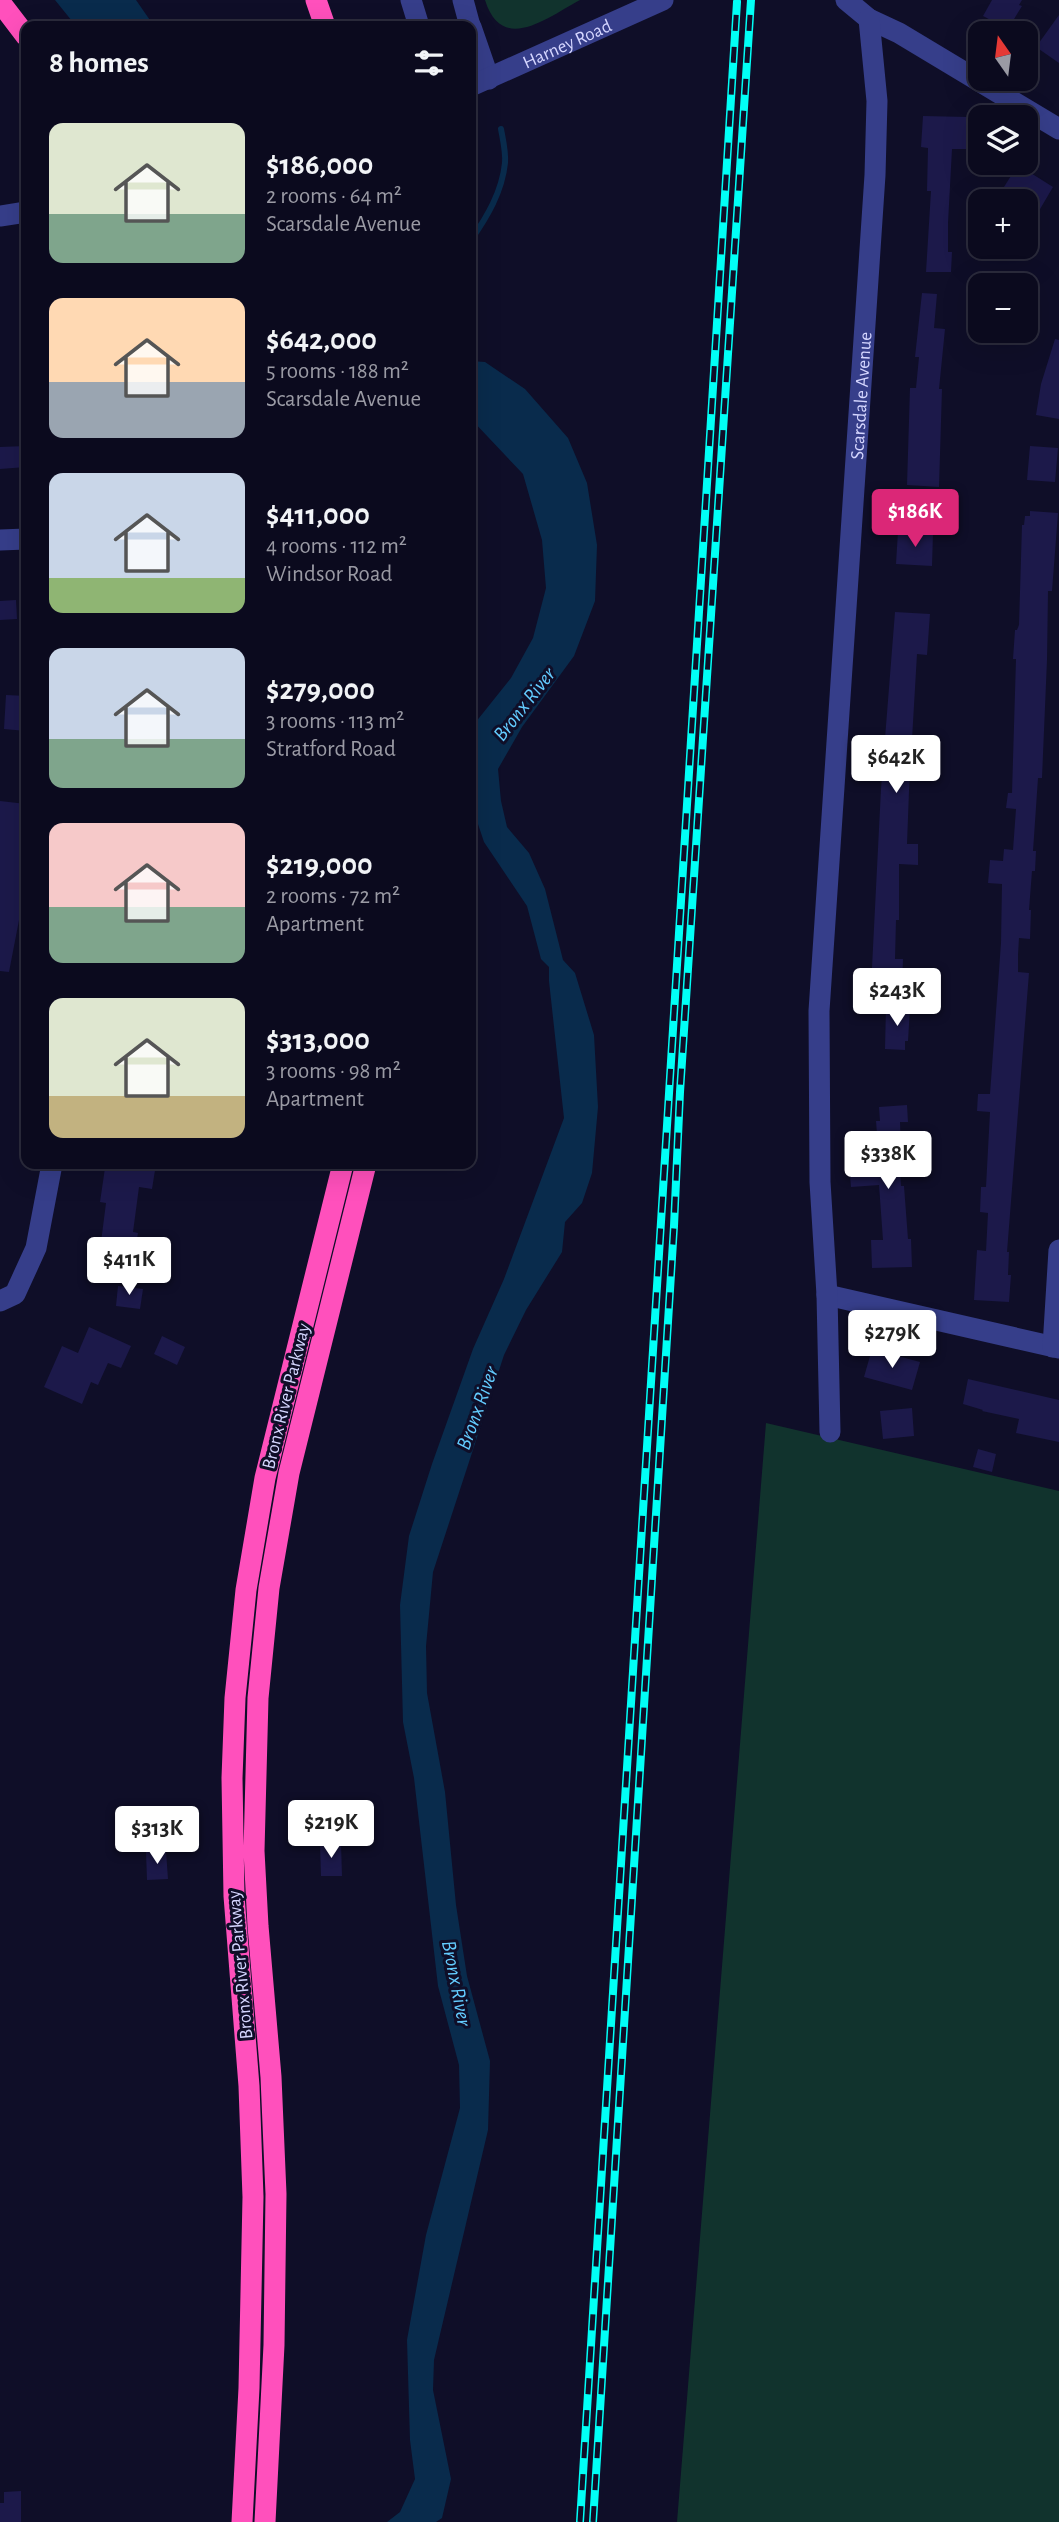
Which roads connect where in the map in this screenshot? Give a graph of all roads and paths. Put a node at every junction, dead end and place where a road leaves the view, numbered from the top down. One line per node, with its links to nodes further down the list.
1 (316, 0): 8 (highway)
2 (411, 0): 9 (street)
3 (463, 0): 10 (street)
4 (663, 0): 13 (street, Harney Road)
5 (846, 0): 7 (street)
6 (0, 2): 11 (highway)
7 (869, 19): 14 (street); 23 (street, Scarsdale Avenue)
8 (323, 21)
9 (417, 21)
10 (469, 21)
11 (21, 29)
12 (476, 58): 13 (street)
13 (480, 82)
14 (1059, 130)
15 (21, 213): 16 (street)
16 (0, 216)
17 (21, 539): 18 (street)
18 (0, 540)
19 (51, 1169): 24 (street)
20 (341, 1169): 27 (highway, Bronx River Parkway)
21 (365, 1169): 28 (highway, Bronx River Parkway)
22 (1059, 1250): 25 (street)
23 (827, 1296): 25 (street); 26 (street, Scarsdale Avenue)
24 (0, 1301)
25 (1056, 1347)
26 (830, 1432)
27 (242, 2522)
28 (265, 2522)

